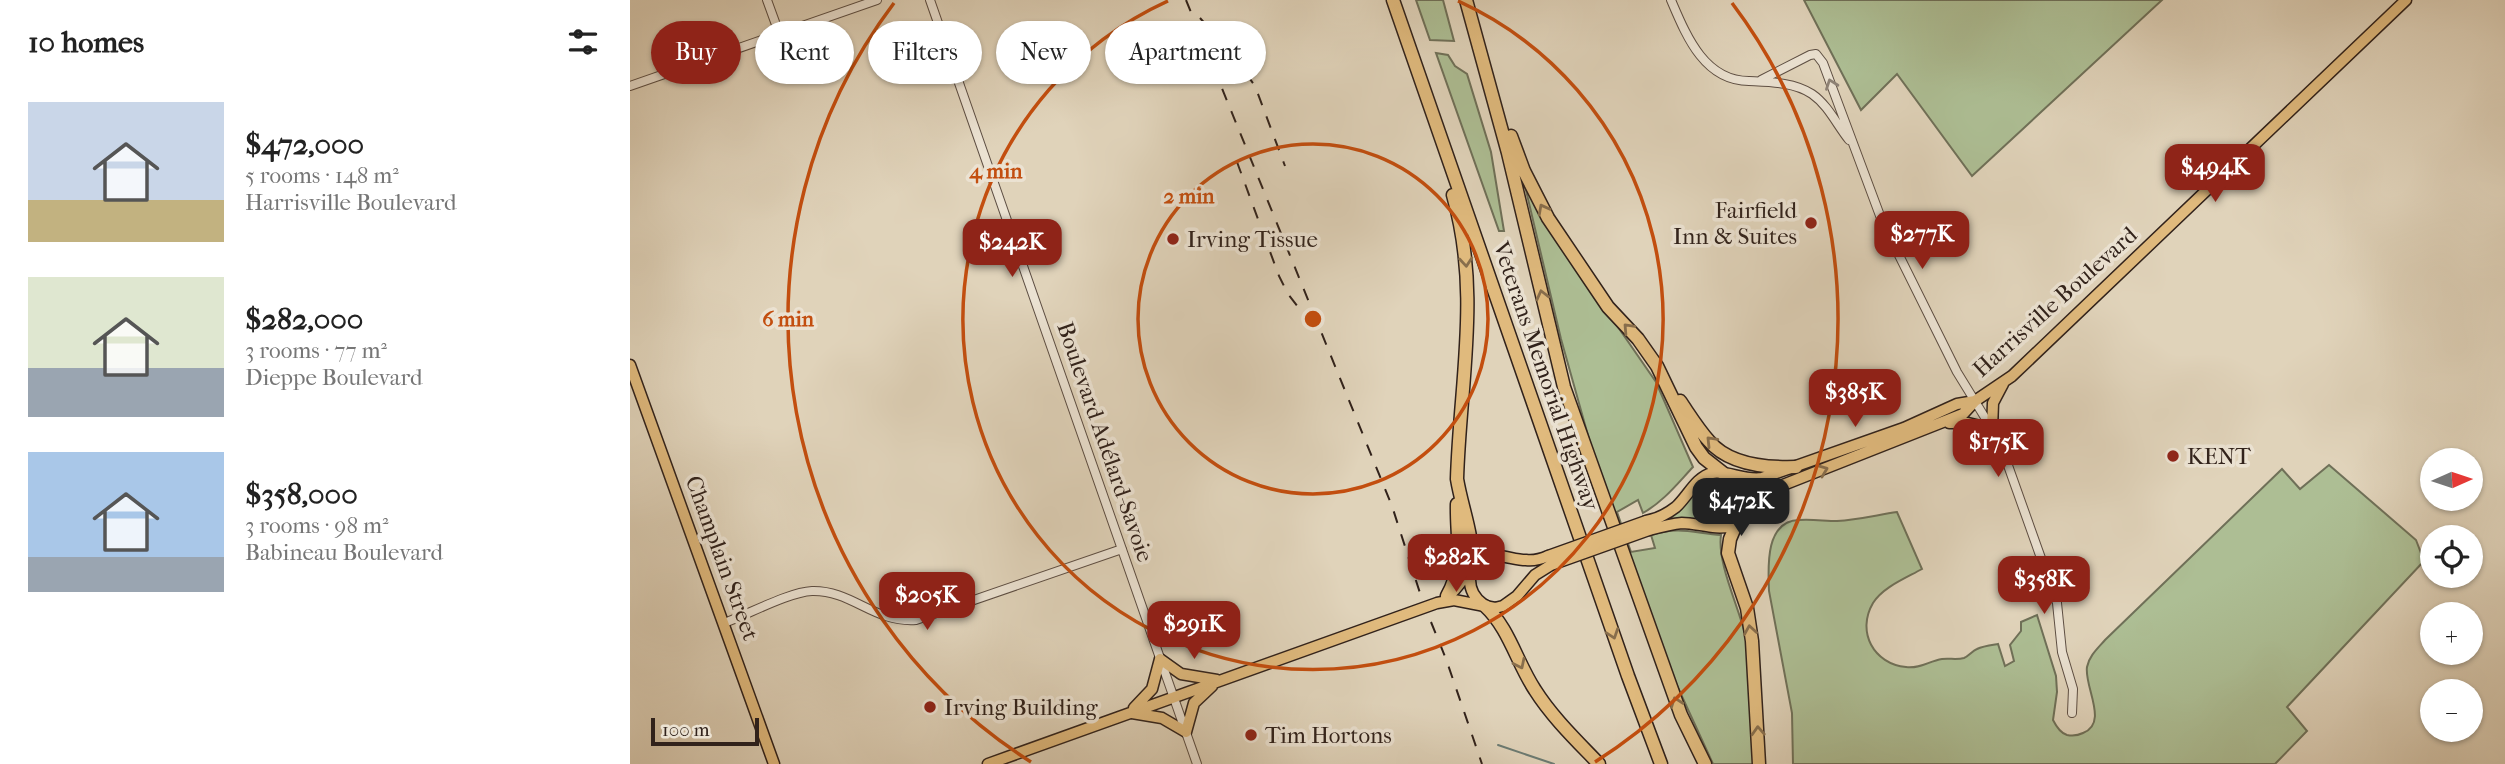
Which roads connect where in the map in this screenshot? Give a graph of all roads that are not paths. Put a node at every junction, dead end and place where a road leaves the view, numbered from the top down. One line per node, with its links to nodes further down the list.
1 (767, 0): 8 (street)
2 (877, 0): 9 (street)
3 (930, 0): 27 (street, Boulevard Adélard-Savoie)
4 (1393, 0): 12 (highway, Veterans Memorial Highway)
5 (1466, 0): 11 (highway, Veterans Memorial Highway)
6 (1671, 0): 13 (street)
7 (2406, 0): 17 (main road, Harrisville Boulevard)
8 (775, 21)
9 (815, 21)
10 (755, 42): 14 (street)
11 (1481, 51): 18 (highway, one-way to 11); 44 (highway, Veterans Memorial Highway, one-way to 11)
12 (1412, 54): 24 (highway, one-way to 24); 43 (highway, Veterans Memorial Highway, one-way to 43)
13 (1761, 80): 15 (street); 15 (street, one-way to 13)
14 (630, 86)
15 (1855, 148): 19 (street)
16 (630, 366): 32 (main road, Champlain Street)
17 (2004, 381): 19 (main road, Harrisville Boulevard); 21 (main road)
18 (1667, 384): 22 (highway, one-way to 18); 23 (highway)
19 (1975, 401): 20 (main road, Harrisville Boulevard); 21 (street); 22 (main road, Harrisville Boulevard)
20 (1939, 425): 21 (main road); 25 (main road, Harrisville Boulevard, one-way to 20)
21 (1992, 429): 37 (street)
22 (1796, 467): 23 (main road, Harrisville Boulevard)
23 (1726, 474): 25 (main road); 26 (main road, Harrisville Boulevard)
24 (1457, 479): 29 (highway); 30 (highway)
25 (1740, 516): 26 (main road, Harrisville Boulevard); 45 (highway, one-way to 25)
26 (1648, 526): 28 (main road, Harrisville Boulevard, bridge)
27 (1122, 549): 32 (street); 33 (street, Boulevard Adélard-Savoie)
28 (1549, 561): 29 (main road, Harrisville Boulevard); 31 (main road, Harrisville Boulevard)
29 (1472, 567): 30 (main road); 31 (main road)
30 (1442, 599): 31 (main road); 34 (main road)
31 (1485, 606): 42 (highway, one-way to 42)
32 (724, 623): 39 (main road, Champlain Street)
33 (1160, 659): 34 (main road); 35 (street, Boulevard Adélard-Savoie); 36 (main road)
34 (1220, 680): 35 (main road); 38 (main road)
35 (1178, 695): 36 (main road); 38 (street, Boulevard Adélard-Savoie)
36 (1129, 713): 38 (main road); 40 (main road)
37 (2072, 713)
38 (1186, 732): 41 (street)
39 (774, 764)
40 (988, 764)
41 (1197, 764)
42 (1599, 764)
43 (1661, 764)
44 (1705, 764)
45 (1759, 764)

